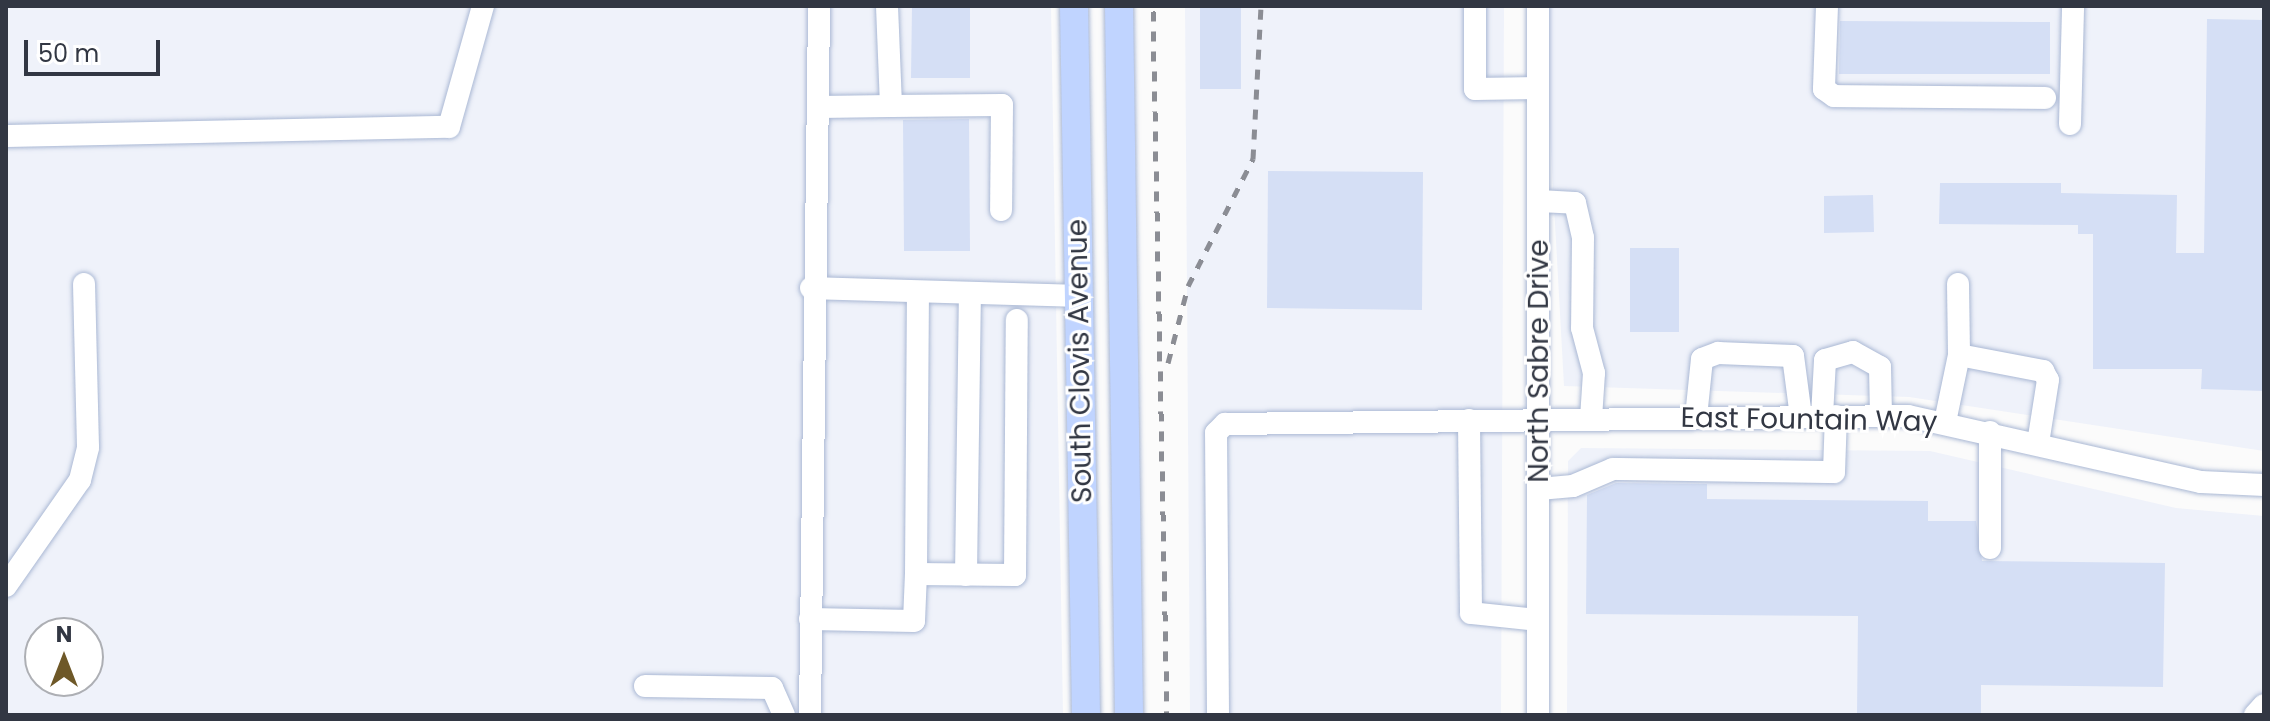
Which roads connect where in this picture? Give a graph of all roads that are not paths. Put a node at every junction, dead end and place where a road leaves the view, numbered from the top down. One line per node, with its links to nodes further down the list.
1 (483, 6): 15 (street)
2 (819, 6): 13 (street)
3 (887, 6): 12 (street)
4 (1074, 6): 23 (main road, South Clovis Avenue)
5 (1119, 6): 48 (main road, South Clovis Avenue)
6 (1475, 6): 10 (street)
7 (1538, 6): 10 (street, North Sabre Drive)
8 (1827, 6): 11 (street)
9 (2073, 6): 14 (street)
10 (1538, 88): 16 (street, North Sabre Drive)
11 (2045, 98)
12 (891, 106): 13 (street); 17 (street)
13 (820, 107): 20 (street)
14 (2070, 124)
15 (6, 136)
16 (1539, 201): 29 (street, North Sabre Drive); 30 (street)
17 (1001, 210)
18 (84, 284): 40 (street)
19 (1958, 284): 25 (street)
20 (811, 288): 21 (street); 41 (street)
21 (918, 293): 22 (street); 38 (street)
22 (970, 294): 23 (street); 39 (street)
23 (1079, 296): 47 (main road, South Clovis Avenue)
24 (1017, 320): 39 (street)
25 (1959, 355): 32 (street); 34 (street)
26 (1820, 416): 27 (street, East Fountain Way); 27 (street); 28 (street, East Fountain Way); 28 (street); 36 (street)
27 (1881, 416): 32 (street, East Fountain Way)
28 (1696, 417): 30 (street, East Fountain Way)
29 (1540, 418): 30 (street, East Fountain Way); 31 (street, East Fountain Way); 36 (street, North Sabre Drive)
30 (1591, 418)
31 (1469, 420): 42 (street); 49 (street, East Fountain Way)
32 (1945, 422): 33 (street, East Fountain Way)
33 (1990, 432): 34 (street, East Fountain Way); 37 (street)
34 (2038, 443): 35 (street, East Fountain Way)
35 (2264, 485)
36 (1539, 489): 42 (street, North Sabre Drive)
37 (1990, 548)
38 (916, 574): 39 (street); 41 (street)
39 (966, 575)
40 (6, 586)
41 (810, 619): 46 (street)
42 (1538, 620): 50 (street, North Sabre Drive)
43 (645, 686): 45 (street)
44 (2264, 705): 51 (street)
45 (784, 715)
46 (810, 715)
47 (1086, 715)
48 (1129, 715)
49 (1218, 715)
50 (1538, 715)
51 (2255, 715)

